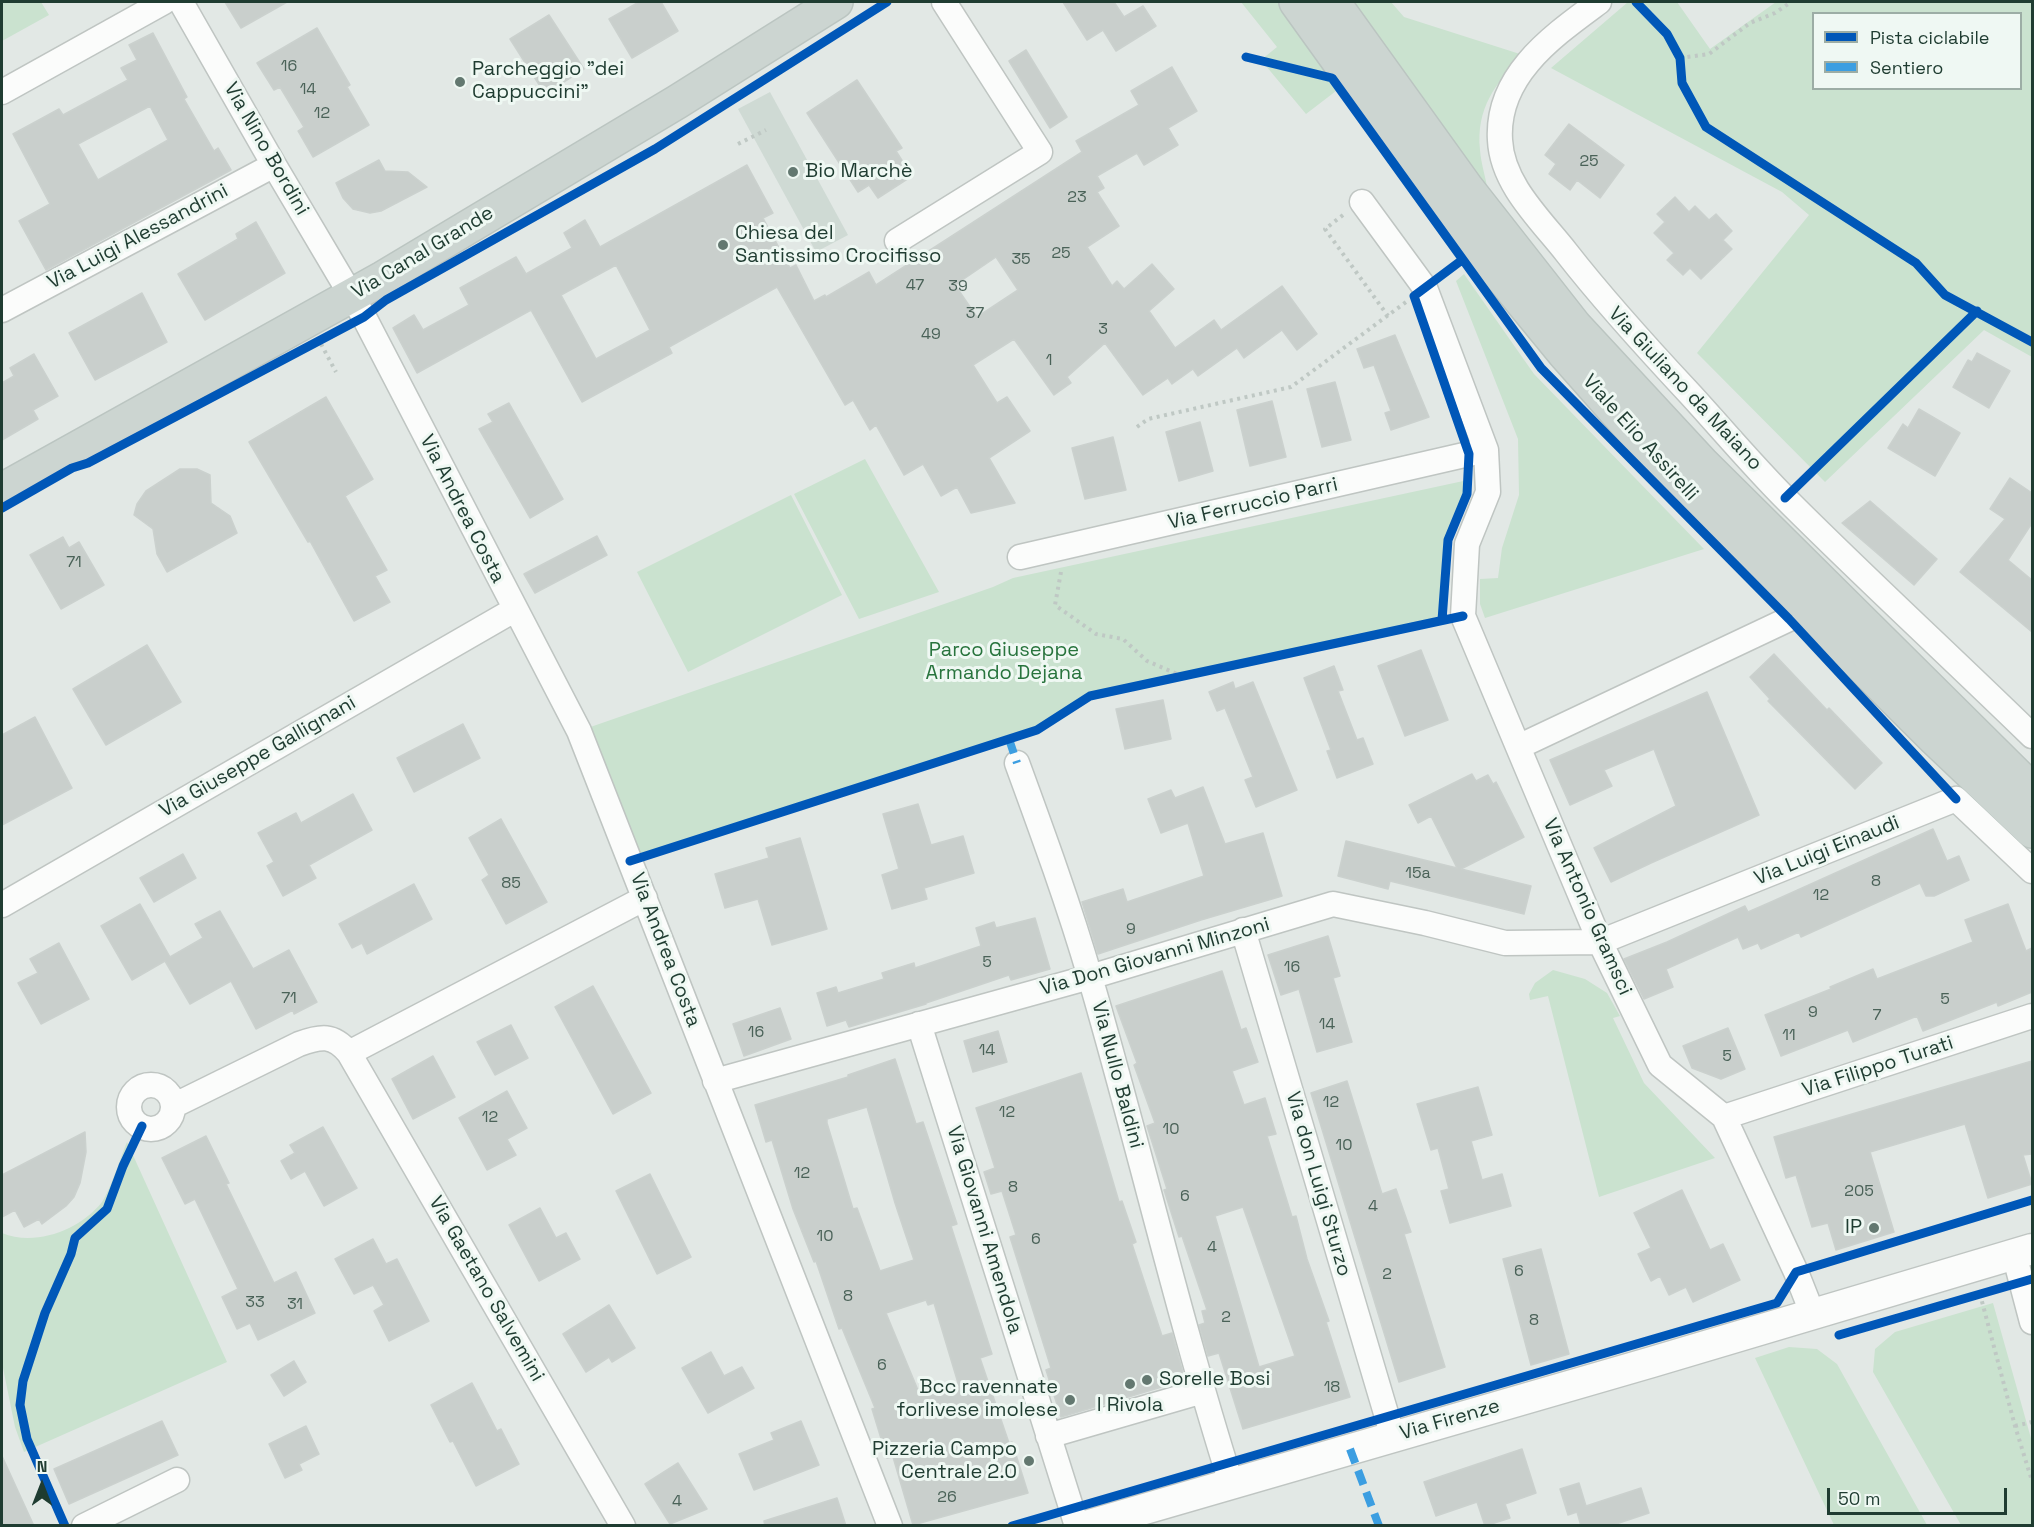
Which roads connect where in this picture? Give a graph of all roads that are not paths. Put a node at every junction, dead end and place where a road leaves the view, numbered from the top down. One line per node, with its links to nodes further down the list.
1 (164, 2): 8 (street)
2 (181, 2): 9 (street, Via Nino Bordini)
3 (836, 2): 12 (main road, Via Canal Grande)
4 (944, 2): 11 (street)
5 (1296, 2): 23 (main road, Viale Elio Assirelli)
6 (1333, 2): 22 (main road, Viale Elio Assirelli)
7 (1599, 2): 19 (street, Via Giuliano da Maiano)
8 (2, 92)
9 (274, 165): 12 (street, Via Nino Bordini); 13 (street, Via Luigi Alessandrini)
10 (1362, 202): 14 (street, Via Antonio Gramsci)
11 (897, 241)
12 (351, 296): 15 (main road, Via Canal Grande); 17 (street, Via Andrea Costa)
13 (2, 310)
14 (1486, 450): 16 (street, Via Ferruccio Parri); 20 (street, Via Antonio Gramsci)
15 (2, 490)
16 (1020, 557)
17 (514, 610): 25 (street, Via Andrea Costa); 26 (street, Via Giuseppe Gallignani)
18 (1789, 620): 20 (street)
19 (2032, 736)
20 (1518, 747): 28 (street, Via Antonio Gramsci)
21 (1017, 763): 29 (street, Via Nullo Baldini)
22 (2032, 790)
23 (2032, 831)
24 (2032, 871): 28 (street, Via Luigi Einaudi)
25 (645, 898): 32 (street); 33 (street, Via Andrea Costa)
26 (2, 905)
27 (1243, 930): 28 (street, Via Don Giovanni Minzoni); 29 (street, Via Don Giovanni Minzoni); 41 (street, Via don Luigi Sturzo)
28 (1600, 942): 35 (street, Via Antonio Gramsci)
29 (1090, 977): 31 (street, Via Don Giovanni Minzoni); 39 (street, Via Nullo Baldini)
30 (2032, 1016): 35 (street, Via Filippo Turati)
31 (920, 1024): 33 (street, Via Don Giovanni Minzoni); 40 (street, Via Giovanni Amendola)
32 (349, 1053): 34 (street, Via Gaetano Salvemini); 45 (street, Via Gaetano Salvemini)
33 (715, 1081): 46 (street, Via Andrea Costa)
34 (173, 1106)
35 (1724, 1117): 37 (street, Via Antonio Gramsci)
36 (2023, 1262): 37 (street, Via Firenze); 38 (street)
37 (1813, 1315): 41 (street, Via Firenze)
38 (2032, 1322)
39 (1203, 1391): 40 (street); 43 (street, Via Nullo Baldini)
40 (1048, 1436): 47 (street, Via Giovanni Amendola)
41 (1393, 1437): 43 (street, Via Firenze)
42 (177, 1480): 44 (street)
43 (1232, 1483): 48 (street, Via Firenze)
44 (84, 1526)
45 (623, 1526)
46 (890, 1526)
47 (1077, 1526)
48 (1086, 1526)

